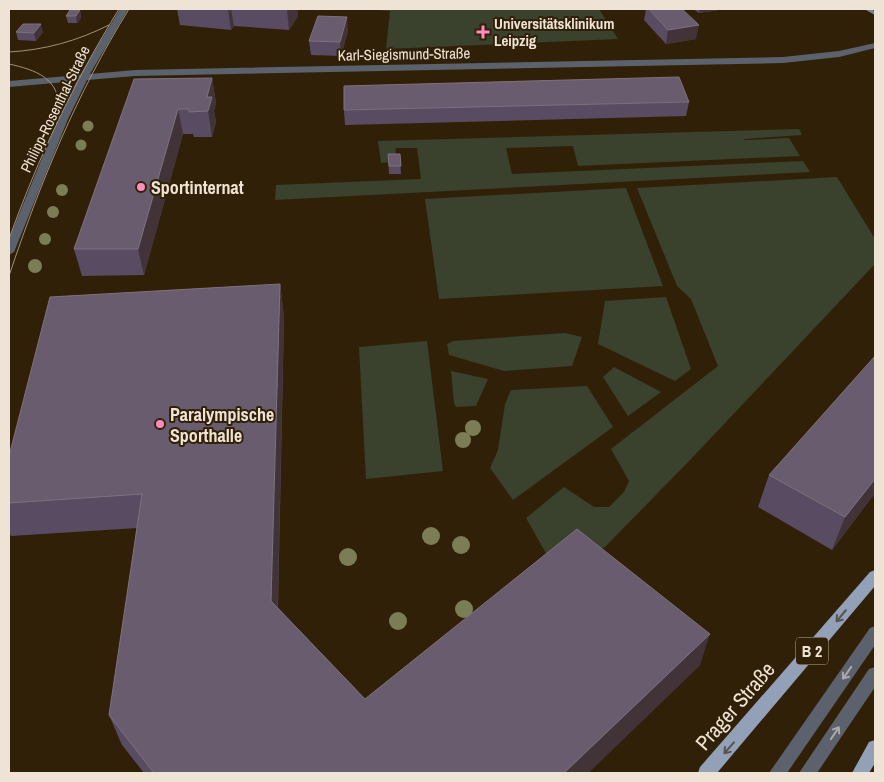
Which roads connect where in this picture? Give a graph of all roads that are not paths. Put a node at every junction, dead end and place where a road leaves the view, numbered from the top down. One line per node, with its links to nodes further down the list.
1 (124, 9): 5 (street, Philipp-Rosenthal-Straße)
2 (868, 9): 3 (main road)
3 (875, 13)
4 (875, 46): 5 (street, Karl-Siegismund-Straße)
5 (83, 78): 6 (street, Karl-Siegismund-Straße); 7 (street, Philipp-Rosenthal-Straße)
6 (9, 84)
7 (9, 252)
8 (875, 576): 12 (main road, Prager Straße / B 2, one-way to 12)
9 (875, 633): 13 (street, one-way to 13)
10 (875, 674): 14 (street, one-way to 10)
11 (875, 748): 15 (main road)
12 (706, 773)
13 (777, 773)
14 (807, 773)
15 (860, 773)

